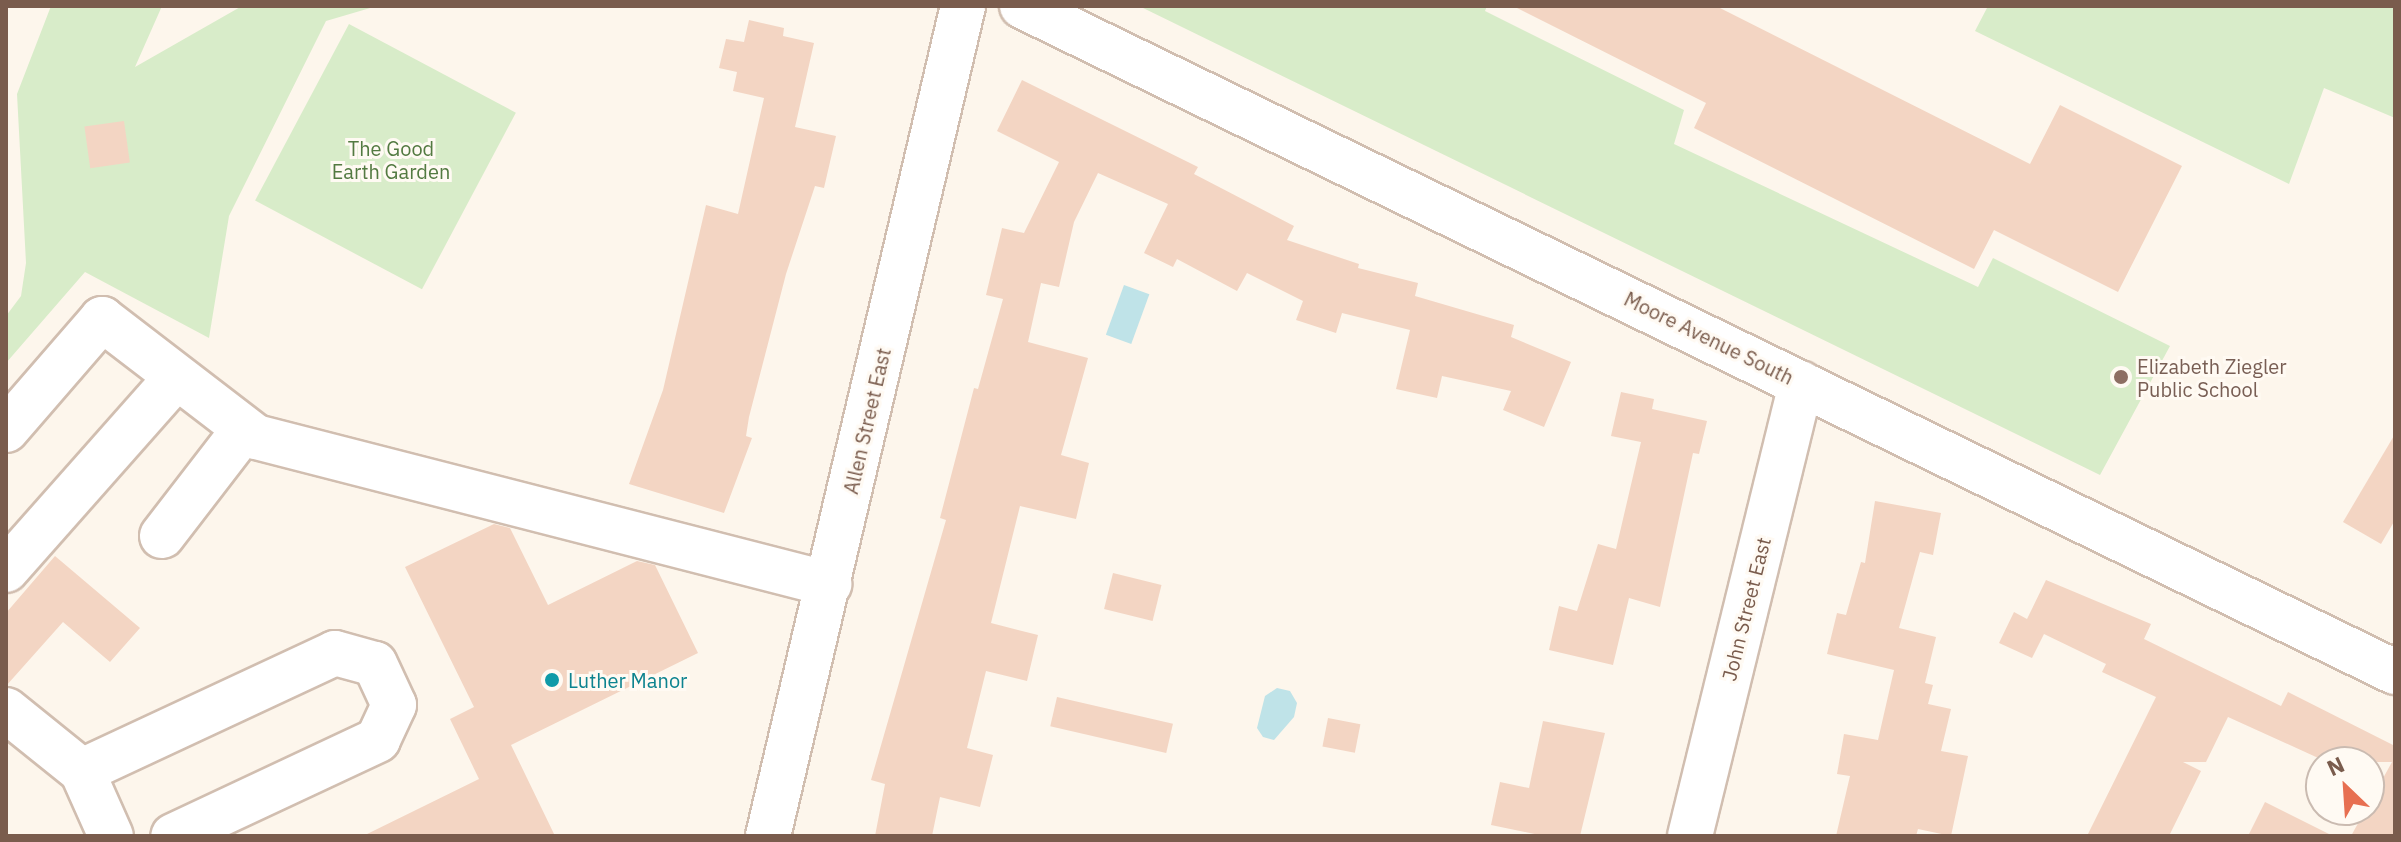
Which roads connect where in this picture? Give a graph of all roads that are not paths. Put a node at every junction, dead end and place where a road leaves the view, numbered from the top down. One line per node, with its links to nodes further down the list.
1 (963, 6): 9 (street, Allen Street East)
2 (1022, 6): 4 (street, Moore Avenue South)
3 (175, 379): 5 (street); 6 (street); 8 (street)
4 (1801, 383): 10 (street, Moore Avenue South); 16 (street, John Street East)
5 (6, 430)
6 (243, 431): 7 (street); 9 (street)
7 (162, 536)
8 (6, 570)
9 (829, 584): 15 (street, Allen Street East)
10 (2395, 672)
11 (6, 710): 12 (street)
12 (82, 771): 13 (street); 14 (street)
13 (111, 836)
14 (173, 836)
15 (768, 836)
16 (1690, 836)

